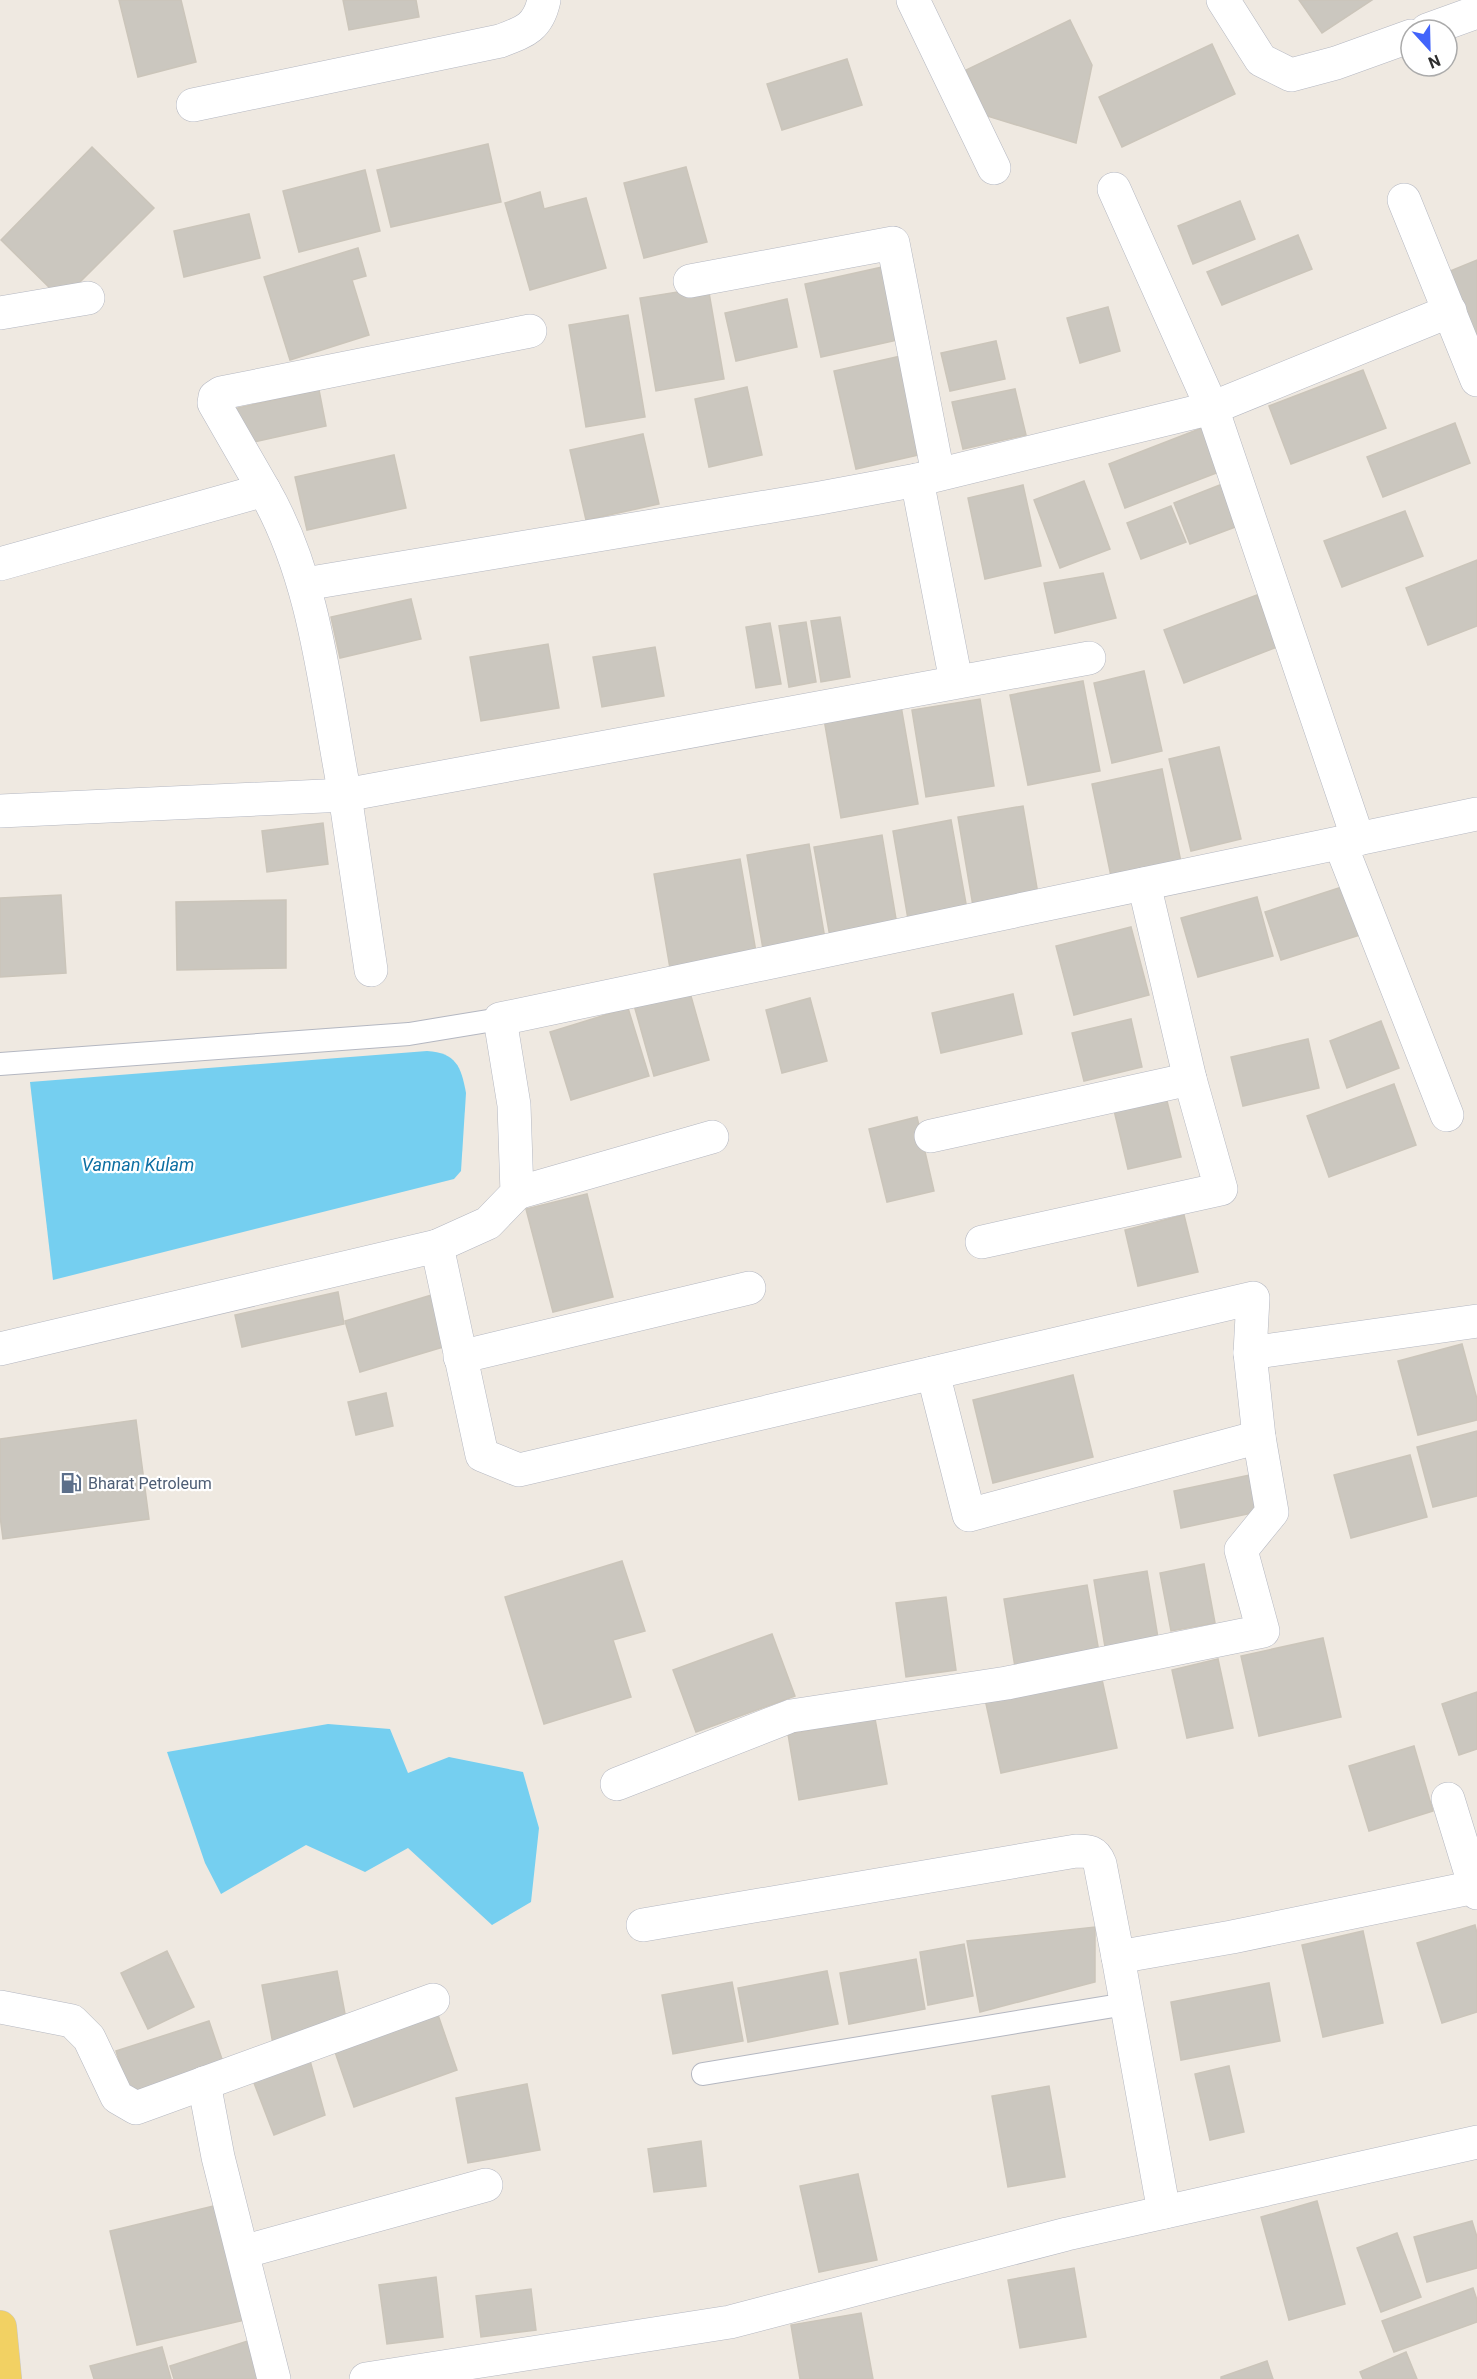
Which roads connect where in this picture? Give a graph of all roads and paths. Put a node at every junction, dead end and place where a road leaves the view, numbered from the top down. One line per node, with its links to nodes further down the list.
1 (544, 0): 7 (street)
2 (913, 0): 8 (street)
3 (1223, 0): 6 (street)
4 (1477, 12): 5 (street)
5 (1459, 18)
6 (1399, 40)
7 (193, 105)
8 (994, 168)
9 (1114, 189): 17 (street)
10 (1404, 200): 13 (street)
11 (690, 281): 18 (street)
12 (88, 298): 14 (street)
13 (1450, 311): 16 (street); 17 (street)
14 (0, 313)
15 (530, 331): 19 (street)
16 (1477, 380)
17 (1212, 408): 18 (street); 27 (street)
18 (927, 477): 21 (street); 23 (street)
19 (264, 490): 20 (street); 21 (street)
20 (0, 564)
21 (305, 584): 24 (street)
22 (1089, 658): 23 (street)
23 (956, 681): 24 (street)
24 (345, 795): 25 (street); 29 (street)
25 (0, 811)
26 (1477, 814): 27 (street)
27 (1349, 841): 28 (street); 33 (street)
28 (1144, 884): 30 (street); 32 (street)
29 (371, 970)
30 (500, 1019): 31 (lane); 36 (street)
31 (0, 1064)
32 (1190, 1079): 34 (street); 37 (street)
33 (1447, 1115)
34 (931, 1136)
35 (712, 1137): 36 (street)
36 (517, 1193): 38 (street)
37 (982, 1242)
38 (437, 1246): 41 (street); 43 (street)
39 (749, 1288): 43 (street)
40 (1477, 1321): 42 (street)
41 (0, 1348)
42 (1250, 1353): 44 (street); 45 (street)
43 (460, 1357): 44 (street)
44 (933, 1373): 45 (street)
45 (1259, 1437): 46 (street)
46 (617, 1784)
47 (1448, 1799): 48 (street)
48 (1476, 1890): 50 (street)
49 (643, 1925): 50 (street)
50 (1118, 1958): 52 (street)
51 (433, 2000): 55 (street)
52 (1126, 2004): 54 (lane); 58 (street)
53 (0, 2007): 55 (street)
54 (703, 2074)
55 (204, 2083): 59 (street)
56 (1477, 2142): 58 (street)
57 (486, 2185): 59 (street)
58 (1164, 2212): 63 (street)
59 (243, 2252): 62 (street)
60 (0, 2327): 61 (main road)
61 (5, 2379)
62 (274, 2379)
63 (366, 2379)

